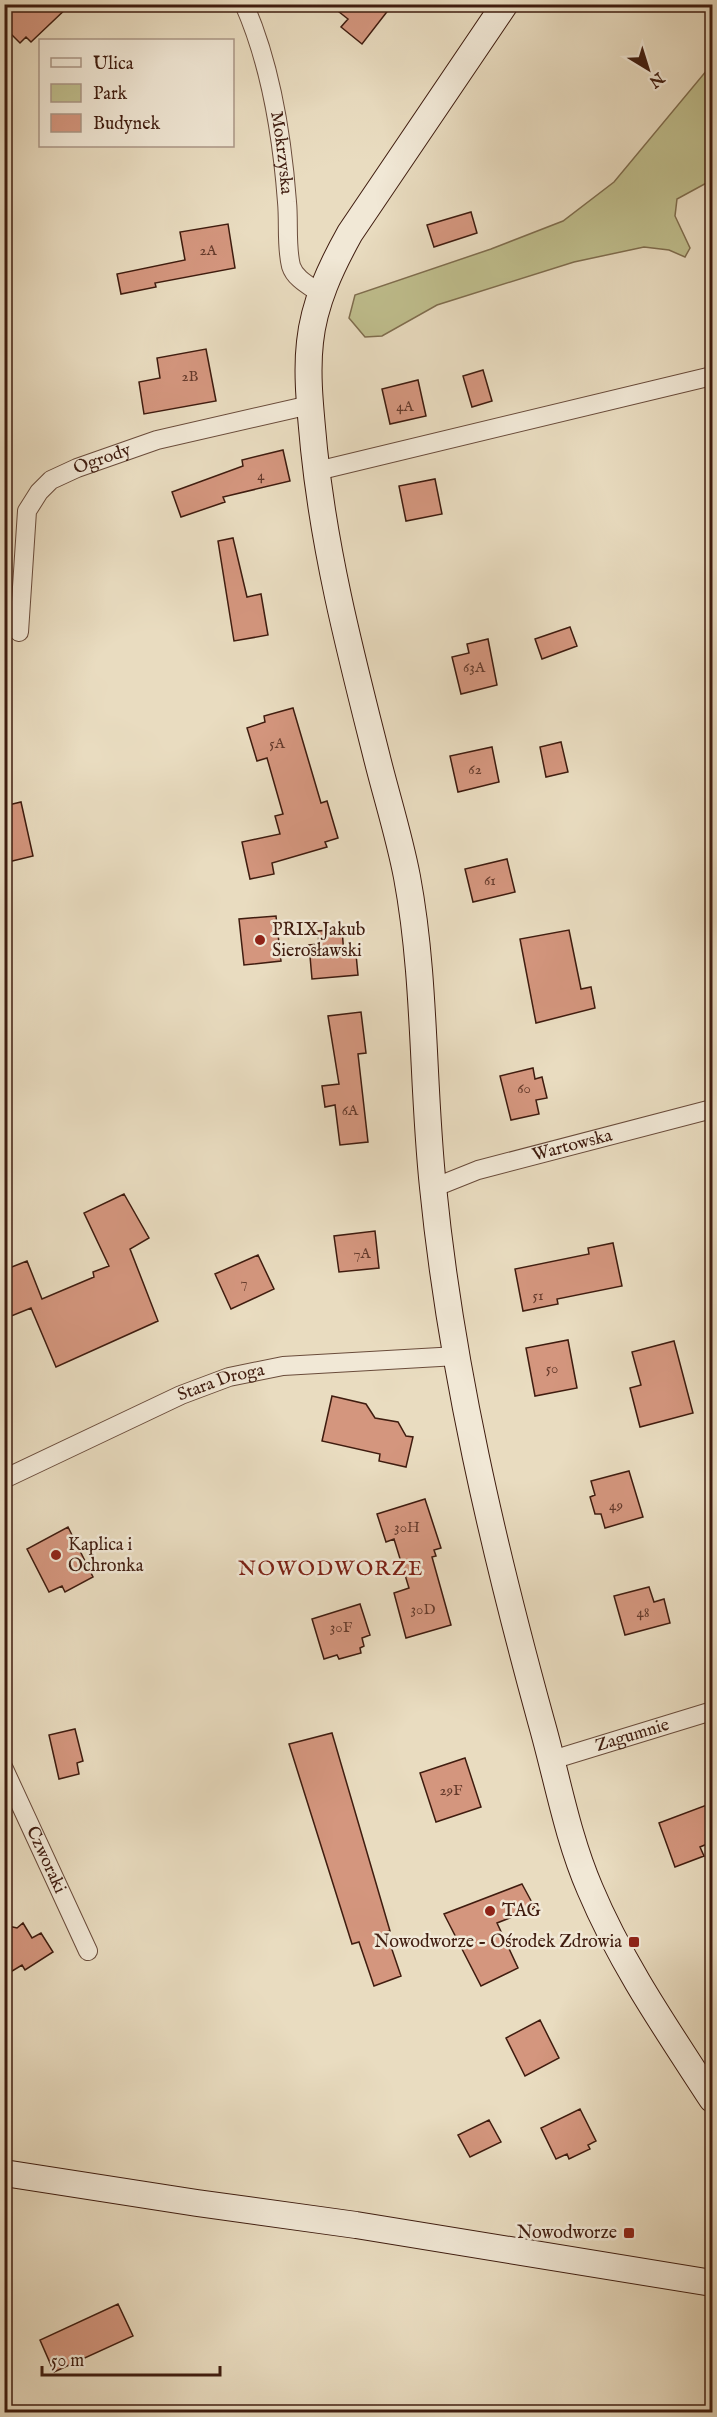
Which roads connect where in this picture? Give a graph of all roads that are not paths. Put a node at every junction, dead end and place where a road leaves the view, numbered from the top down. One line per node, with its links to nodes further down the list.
1 (244, 4): 3 (street, Mokrzyska)
2 (505, 4): 3 (street)
3 (321, 294): 5 (street)
4 (712, 376): 6 (street)
5 (310, 405): 6 (street); 7 (street, Ogrody)
6 (316, 471): 9 (street)
7 (19, 632)
8 (712, 1109): 9 (street, Wartowska)
9 (433, 1188): 10 (street)
10 (457, 1356): 11 (street, Stara Droga); 13 (street)
11 (4, 1479)
12 (712, 1711): 13 (street, Zagumnie)
13 (552, 1760): 16 (street)
14 (4, 1769): 15 (street, Czworaki)
15 (88, 1951)
16 (712, 2099)
17 (4, 2173): 18 (street)
18 (712, 2283)

